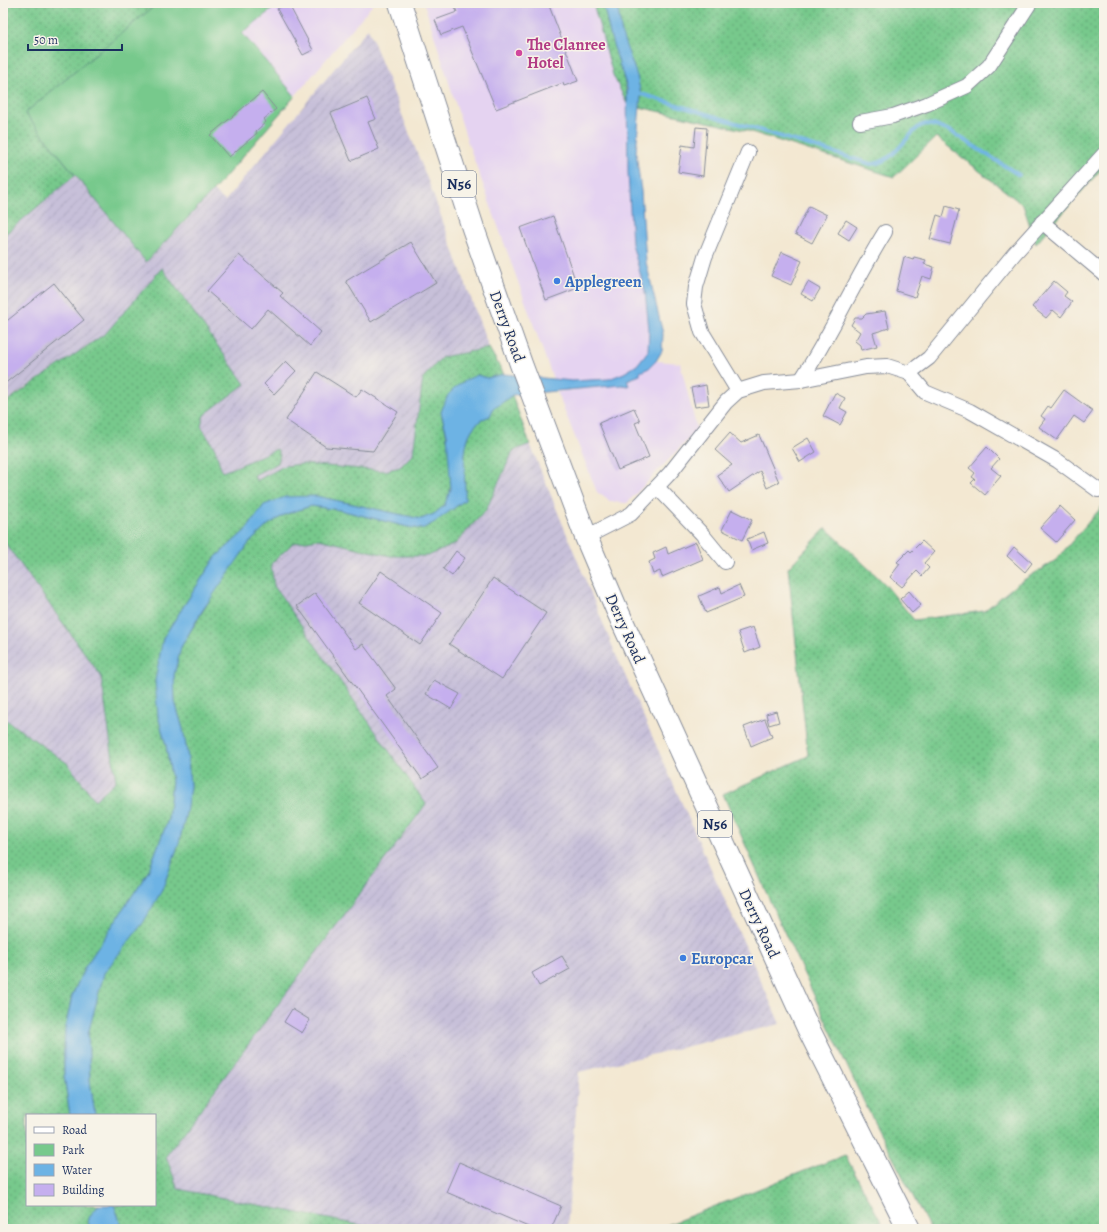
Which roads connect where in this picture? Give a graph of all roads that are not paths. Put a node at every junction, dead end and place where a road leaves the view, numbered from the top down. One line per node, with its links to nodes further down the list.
1 (400, 3): 14 (main road, Derry Road / N56)
2 (1030, 3): 3 (street)
3 (860, 122)
4 (748, 152): 11 (street)
5 (1104, 154): 6 (street)
6 (1042, 222): 8 (street); 9 (street)
7 (885, 232): 10 (street)
8 (1104, 274)
9 (909, 373): 10 (street); 13 (street)
10 (801, 380): 11 (street)
11 (738, 391): 12 (street)
12 (657, 488): 14 (street); 15 (street)
13 (1098, 490)
14 (586, 537): 16 (main road, Derry Road / N56)
15 (725, 562)
16 (909, 1229)

